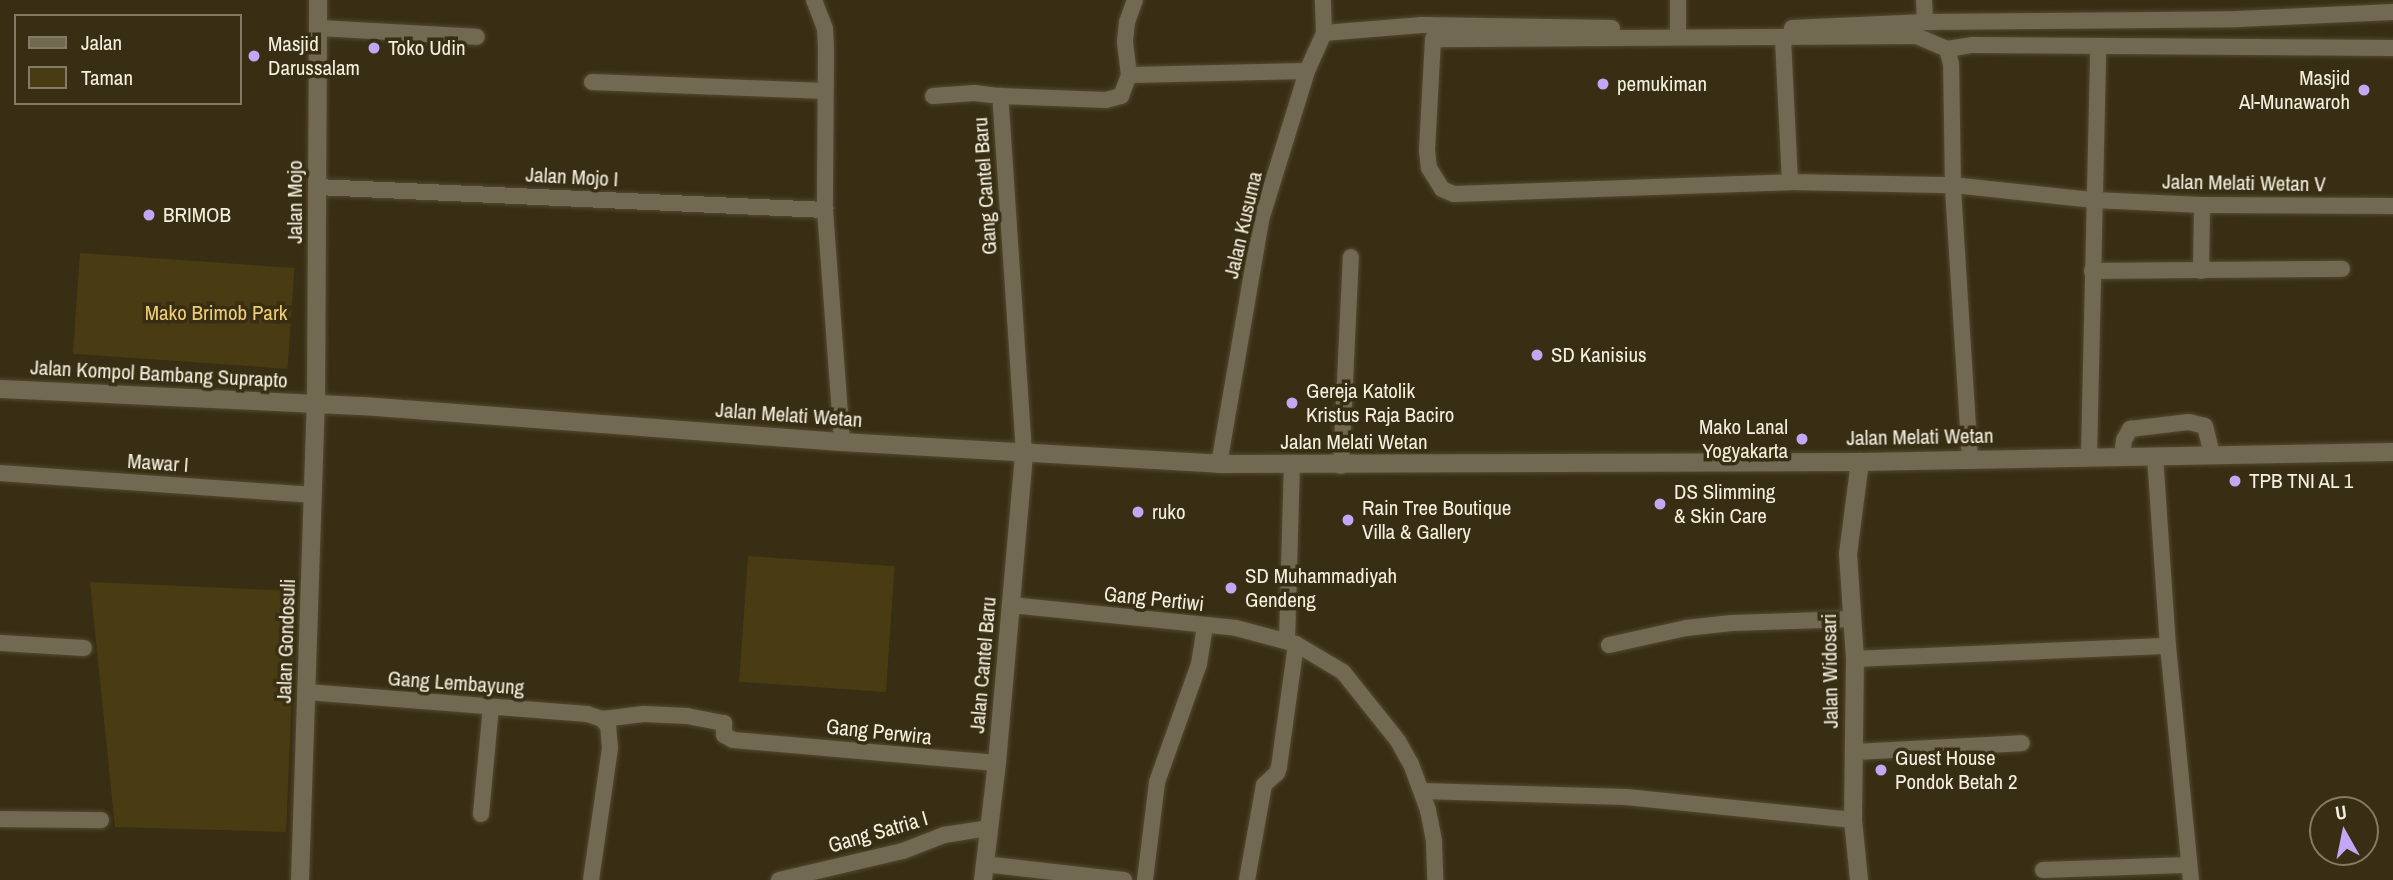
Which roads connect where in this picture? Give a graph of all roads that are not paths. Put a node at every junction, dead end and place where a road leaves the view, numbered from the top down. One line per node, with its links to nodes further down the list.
1 (318, 0): 9 (street, Jalan Mojo)
2 (814, 0): 20 (street)
3 (1135, 0): 18 (street)
4 (1323, 0): 11 (street, Jalan Kusuma)
5 (1678, 0): 10 (street)
6 (1924, 0): 8 (street)
7 (2393, 12): 8 (street)
8 (1925, 22): 10 (street)
9 (318, 28): 12 (street); 25 (street, Jalan Mojo)
10 (1678, 29): 11 (street)
11 (1324, 33): 17 (street, Jalan Kusuma)
12 (478, 37)
13 (1783, 38): 14 (street); 23 (street); 23 (street, Jalan Melati Wetan V)
14 (1947, 48): 15 (street); 24 (street)
15 (2098, 48): 16 (street); 26 (street)
16 (2393, 48)
17 (1307, 71): 18 (street); 45 (street, Jalan Kusuma)
18 (1129, 75): 22 (street, Gang Cantel Baru)
19 (592, 82): 20 (street)
20 (825, 91): 29 (street)
21 (933, 96): 22 (street)
22 (1000, 96): 38 (street, Gang Cantel Baru)
23 (1790, 182): 24 (street, Jalan Melati Wetan V)
24 (1953, 185): 26 (street, Jalan Melati Wetan V); 43 (street)
25 (317, 187): 29 (street, Jalan Mojo I); 35 (street, Jalan Mojo)
26 (2094, 200): 27 (street, Jalan Melati Wetan V); 32 (street)
27 (2202, 205): 28 (street, Jalan Melati Wetan V); 33 (street)
28 (2393, 206)
29 (825, 210): 36 (street)
30 (1351, 257): 47 (street)
31 (2342, 269): 33 (street)
32 (2092, 271): 33 (street); 40 (street)
33 (2201, 271)
34 (0, 389): 35 (street, Jalan Kompol Bambang Suprapto)
35 (316, 404): 36 (street, Jalan Melati Wetan); 49 (street, Jalan Gondosuli)
36 (842, 442): 38 (street, Jalan Melati Wetan)
37 (2393, 452): 39 (street, Jalan Melati Wetan)
38 (1024, 453): 45 (street, Jalan Melati Wetan); 50 (street, Jalan Cantel Baru)
39 (2212, 455): 41 (street); 42 (street, Jalan Melati Wetan)
40 (2089, 456): 41 (street, Jalan Melati Wetan); 43 (street, Jalan Melati Wetan)
41 (2122, 456): 42 (street, Jalan Melati Wetan)
42 (2155, 456): 56 (street)
43 (1970, 459): 44 (street, Jalan Melati Wetan)
44 (1860, 462): 47 (street, Jalan Melati Wetan); 51 (street, Jalan Widosari)
45 (1219, 464): 46 (street, Jalan Melati Wetan)
46 (1292, 466): 47 (street, Jalan Melati Wetan); 54 (street)
47 (1341, 466)
48 (0, 473): 49 (street, Mawar I)
49 (313, 495): 59 (street, Jalan Gondosuli)
50 (1011, 605): 52 (street, Gang Pertiwi); 65 (street, Jalan Cantel Baru)
51 (1853, 619): 55 (street); 58 (street, Jalan Widosari)
52 (1205, 625): 54 (street, Gang Pertiwi); 79 (street)
53 (0, 643): 57 (street)
54 (1292, 643): 66 (street, Gang Pertiwi); 80 (street)
55 (1609, 645)
56 (2168, 646): 58 (street); 74 (street)
57 (84, 648)
58 (1855, 659): 64 (street, Jalan Widosari)
59 (307, 692): 60 (street, Gang Lembayung); 75 (street, Jalan Gondosuli)
60 (491, 707): 61 (street, Gang Lembayung); 67 (street)
61 (602, 719): 62 (street, Gang Lembayung); 76 (street)
62 (757, 742): 65 (street, Gang Perwira)
63 (2022, 743): 64 (street)
64 (1853, 751): 70 (street, Jalan Widosari)
65 (997, 762): 71 (street, Jalan Cantel Baru)
66 (1422, 791): 70 (street); 81 (street, Gang Pertiwi)
67 (481, 814)
68 (0, 819): 69 (street)
69 (102, 820)
70 (1853, 820): 82 (street, Jalan Widosari)
71 (989, 828): 73 (street, Jalan Cantel Baru); 77 (street, Gang Satria I)
72 (2043, 870): 74 (street)
73 (983, 872): 78 (street)
74 (2190, 873)
75 (300, 880)
76 (591, 880)
77 (779, 880)
78 (1124, 880)
79 (1145, 880)
80 (1247, 880)
81 (1435, 880)
82 (1859, 880)

